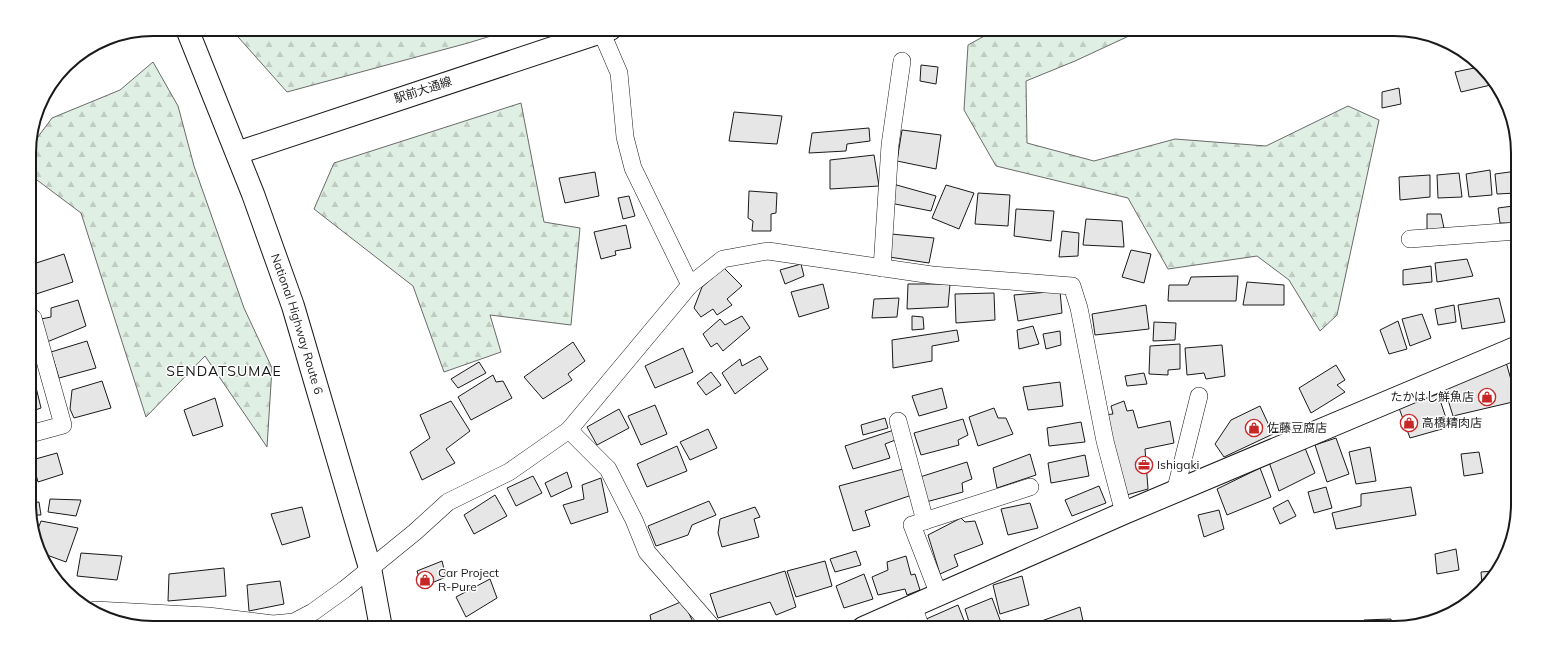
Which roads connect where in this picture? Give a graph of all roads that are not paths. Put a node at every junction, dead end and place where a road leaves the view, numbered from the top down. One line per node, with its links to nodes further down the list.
1 (190, 36): 5 (main road, National Highway Route 6)
2 (585, 36): 5 (main road, 駅前大通線)
3 (605, 36): 9 (street)
4 (902, 61): 8 (street)
5 (237, 153): 20 (main road, National Highway Route 6)
6 (1511, 231): 7 (street)
7 (1410, 239)
8 (882, 268): 9 (street); 18 (street)
9 (690, 285): 14 (street)
10 (36, 329): 15 (street)
11 (1511, 350): 17 (main road)
12 (1199, 396): 17 (street)
13 (898, 421): 19 (street)
14 (569, 430): 20 (street); 27 (street)
15 (36, 432)
16 (1030, 487): 19 (street)
17 (1174, 492): 18 (main road)
18 (1124, 513): 21 (main road)
19 (925, 521): 21 (street)
20 (370, 568): 25 (street); 26 (main road, National Highway Route 6)
21 (939, 595): 22 (main road)
22 (913, 606): 28 (main road); 29 (street)
23 (105, 611): 24 (street)
24 (249, 621)
25 (296, 621)
26 (380, 621)
27 (707, 621)
28 (879, 621)
29 (918, 621)

